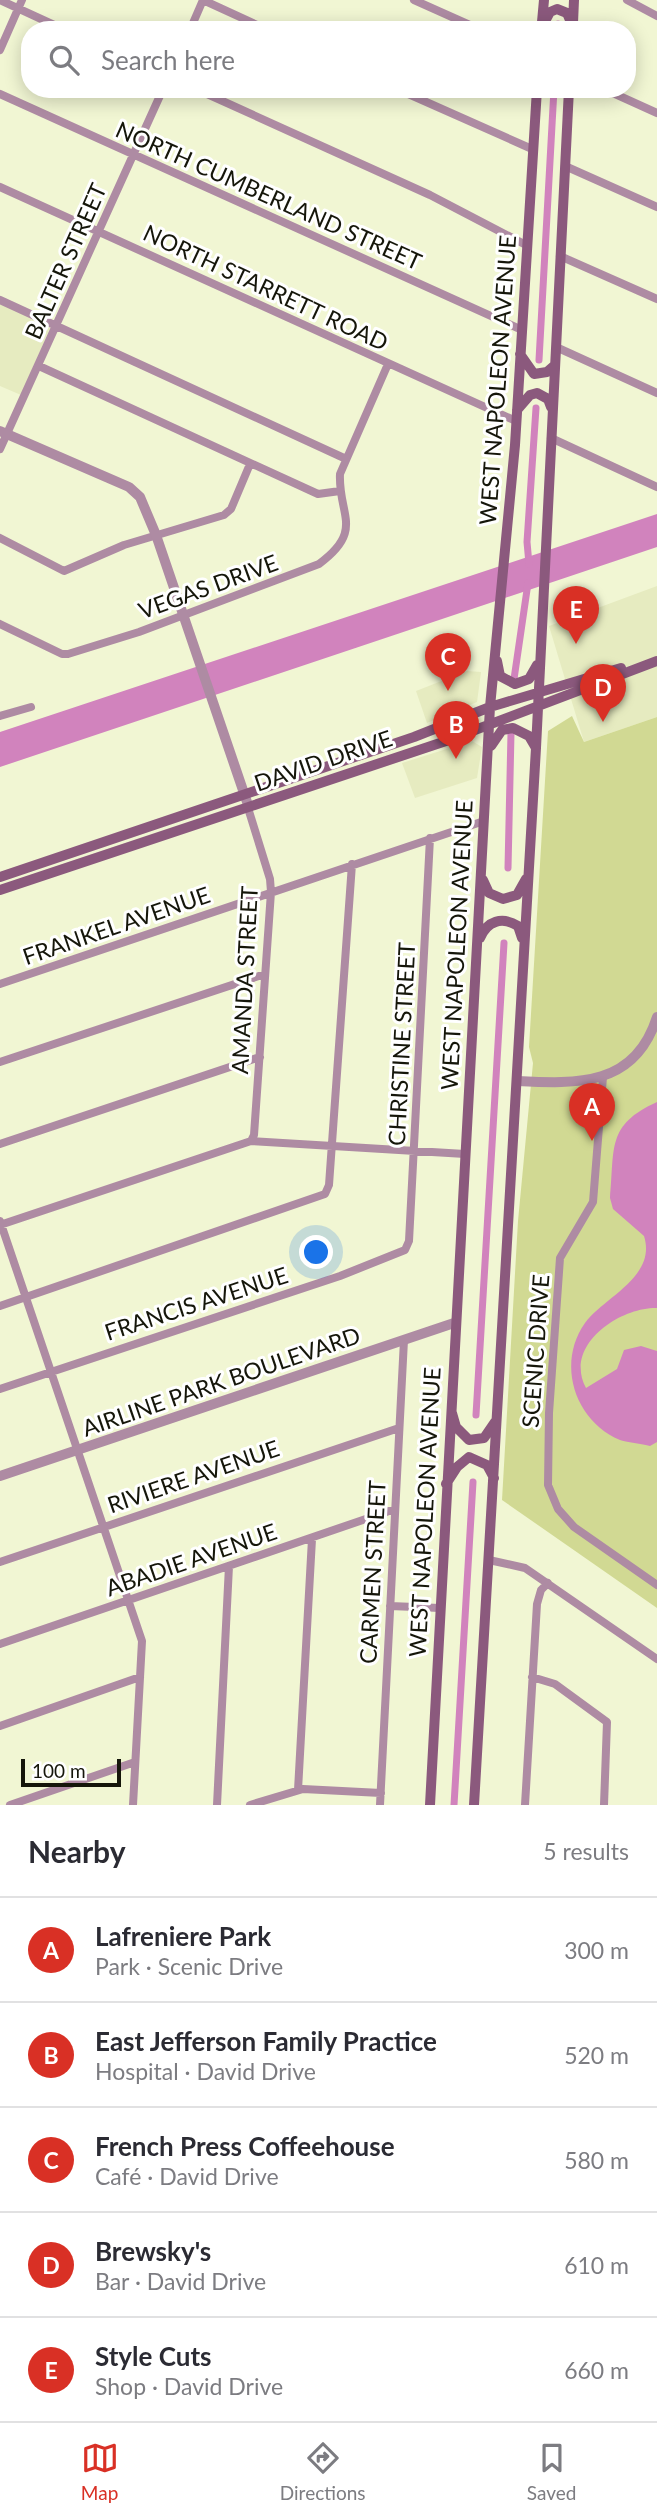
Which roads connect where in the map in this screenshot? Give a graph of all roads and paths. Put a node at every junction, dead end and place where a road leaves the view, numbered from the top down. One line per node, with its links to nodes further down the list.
1 (0, 0): 7 (street)
2 (203, 0): 10 (street); 11 (street)
3 (414, 0): 12 (street)
4 (544, 0): 13 (main road)
5 (574, 0): 16 (main road)
6 (627, 0): 8 (street)
7 (20, 4): 9 (street); 17 (street)
8 (657, 16)
9 (49, 21)
10 (194, 21)
11 (248, 21)
12 (461, 21)
13 (542, 21)
14 (546, 21): 15 (main road)
15 (570, 21)
16 (573, 21)
17 (0, 50)
18 (0, 94): 27 (street, NORTH CUMBERLAND STREET)
19 (159, 98): 27 (street, BALTER STREET)
20 (216, 98): 32 (street)
21 (417, 98): 26 (street)
22 (536, 98): 26 (main road, WEST NAPOLEON AVENUE)
23 (569, 98): 28 (main road)
24 (624, 98): 25 (street)
25 (657, 113)
26 (532, 149): 32 (main road, WEST NAPOLEON AVENUE)
27 (134, 155): 31 (street, BALTER STREET); 37 (street, NORTH CUMBERLAND STREET)
28 (565, 166): 30 (street); 33 (main road)
29 (0, 187): 31 (street, NORTH STARRETT ROAD)
30 (657, 207)
31 (99, 231): 36 (street, BALTER STREET); 40 (street, NORTH STARRETT ROAD)
32 (526, 245): 37 (main road, WEST NAPOLEON AVENUE)
33 (560, 256): 34 (street); 38 (main road)
34 (657, 299)
35 (0, 300): 36 (street)
36 (57, 325): 42 (street, BALTER STREET); 49 (street)
37 (522, 330): 39 (main road, WEST NAPOLEON AVENUE)
38 (556, 346): 41 (main road); 43 (street)
39 (520, 354): 41 (main road); 45 (main road, WEST NAPOLEON AVENUE)
40 (388, 364): 45 (street, NORTH STARRETT ROAD); 49 (street, VEGAS DRIVE)
41 (555, 365): 44 (main road)
42 (39, 366): 46 (street, BALTER STREET); 50 (street)
43 (657, 393)
44 (552, 410): 45 (main road); 47 (main road)
45 (517, 415): 57 (main road, WEST NAPOLEON AVENUE)
46 (4, 433): 48 (street, BALTER STREET); 53 (street, AMANDA STREET)
47 (551, 438): 51 (street); 59 (main road)
48 (0, 449)
49 (344, 458): 52 (street, VEGAS DRIVE)
50 (250, 464): 52 (street); 53 (street)
51 (657, 487)
52 (340, 491): 55 (street, VEGAS DRIVE)
53 (156, 535): 54 (street); 55 (street, AMANDA STREET)
54 (0, 538)
55 (184, 615): 56 (street, VEGAS DRIVE); 68 (street, AMANDA STREET)
56 (0, 624)
57 (494, 648): 59 (main road); 62 (main road, WEST NAPOLEON AVENUE)
58 (657, 659): 60 (main road, DAVID DRIVE); 63 (main road, DAVID DRIVE)
59 (539, 661): 60 (main road)
60 (537, 693): 62 (main road, DAVID DRIVE); 63 (main road)
61 (31, 707): 64 (street)
62 (490, 707): 65 (main road, WEST NAPOLEON AVENUE); 68 (main road, DAVID DRIVE)
63 (538, 707): 65 (main road, DAVID DRIVE); 66 (main road)
64 (0, 716)
65 (489, 724): 67 (main road, WEST NAPOLEON AVENUE); 69 (main road, DAVID DRIVE)
66 (536, 748): 67 (main road); 75 (main road)
67 (488, 754): 70 (main road, WEST NAPOLEON AVENUE)
68 (245, 794): 69 (street, AMANDA STREET); 72 (main road, DAVID DRIVE)
69 (248, 807): 74 (main road, DAVID DRIVE); 79 (street, AMANDA STREET)
70 (484, 821): 71 (street, FRANKEL AVENUE); 76 (main road, WEST NAPOLEON AVENUE)
71 (430, 838): 73 (street, FRANKEL AVENUE); 92 (street, CHRISTINE STREET)
72 (68, 853): 74 (main road); 77 (main road, DAVID DRIVE)
73 (352, 864): 79 (street, FRANKEL AVENUE); 91 (street)
74 (72, 866): 78 (main road, DAVID DRIVE)
75 (529, 873): 76 (main road); 81 (main road)
76 (480, 874): 80 (main road, WEST NAPOLEON AVENUE)
77 (0, 877)
78 (0, 890)
79 (271, 892): 82 (street, AMANDA STREET); 83 (street, FRANKEL AVENUE)
80 (477, 947): 81 (main road); 93 (main road, WEST NAPOLEON AVENUE)
81 (525, 948): 88 (main road)
82 (265, 974): 85 (street, AMANDA STREET); 86 (street)
83 (0, 984)
84 (657, 1017): 87 (street)
85 (260, 1057): 89 (street, AMANDA STREET); 90 (street)
86 (0, 1062)
87 (603, 1077): 88 (street); 116 (street, SCENIC DRIVE)
88 (517, 1081): 103 (main road)
89 (251, 1141): 91 (street); 94 (street)
90 (0, 1144)
91 (333, 1146): 92 (street); 96 (street)
92 (415, 1151): 93 (street); 95 (street, CHRISTINE STREET)
93 (465, 1154): 98 (main road, WEST NAPOLEON AVENUE)
94 (0, 1224): 96 (street)
95 (404, 1251): 100 (street, FRANCIS AVENUE)
96 (26, 1298): 97 (street); 100 (street)
97 (0, 1306)
98 (454, 1324): 99 (street, AIRLINE PARK BOULEVARD); 102 (main road, WEST NAPOLEON AVENUE)
99 (404, 1340): 104 (street, CARMEN STREET); 105 (street, AIRLINE PARK BOULEVARD)
100 (51, 1371): 101 (street, FRANCIS AVENUE); 105 (street)
101 (0, 1389)
102 (450, 1404): 103 (main road); 108 (main road, WEST NAPOLEON AVENUE)
103 (497, 1417): 107 (main road)
104 (398, 1428): 109 (street, CARMEN STREET); 110 (street, RIVIERE AVENUE)
105 (78, 1450): 106 (street, AIRLINE PARK BOULEVARD); 110 (street)
106 (0, 1476)
107 (494, 1478): 108 (main road); 112 (main road)
108 (445, 1487): 119 (main road, WEST NAPOLEON AVENUE)
109 (395, 1509): 111 (street, ABADIE AVENUE); 118 (street, CARMEN STREET)
110 (104, 1527): 113 (street, RIVIERE AVENUE); 117 (street)
111 (312, 1539): 114 (street, ABADIE AVENUE); 126 (street)
112 (489, 1560): 115 (street); 134 (main road)
113 (0, 1562)
114 (229, 1566): 117 (street, ABADIE AVENUE); 130 (street)
115 (548, 1583): 121 (street); 123 (street)
116 (657, 1585)
117 (129, 1600): 120 (street, ABADIE AVENUE); 122 (street)
118 (390, 1606): 119 (street); 127 (street, CARMEN STREET)
119 (440, 1608): 133 (main road, WEST NAPOLEON AVENUE)
120 (0, 1644)
121 (657, 1659)
122 (140, 1677): 124 (street); 125 (street)
123 (532, 1677): 135 (street); 136 (street)
124 (0, 1726)
125 (135, 1762): 128 (street); 129 (street)
126 (299, 1790): 127 (street); 131 (street)
127 (381, 1793): 132 (street, CARMEN STREET)
128 (10, 1805)
129 (133, 1805)
130 (217, 1805)
131 (250, 1805)
132 (380, 1805)
133 (430, 1805)
134 (474, 1805)
135 (525, 1805)
136 (604, 1805)

